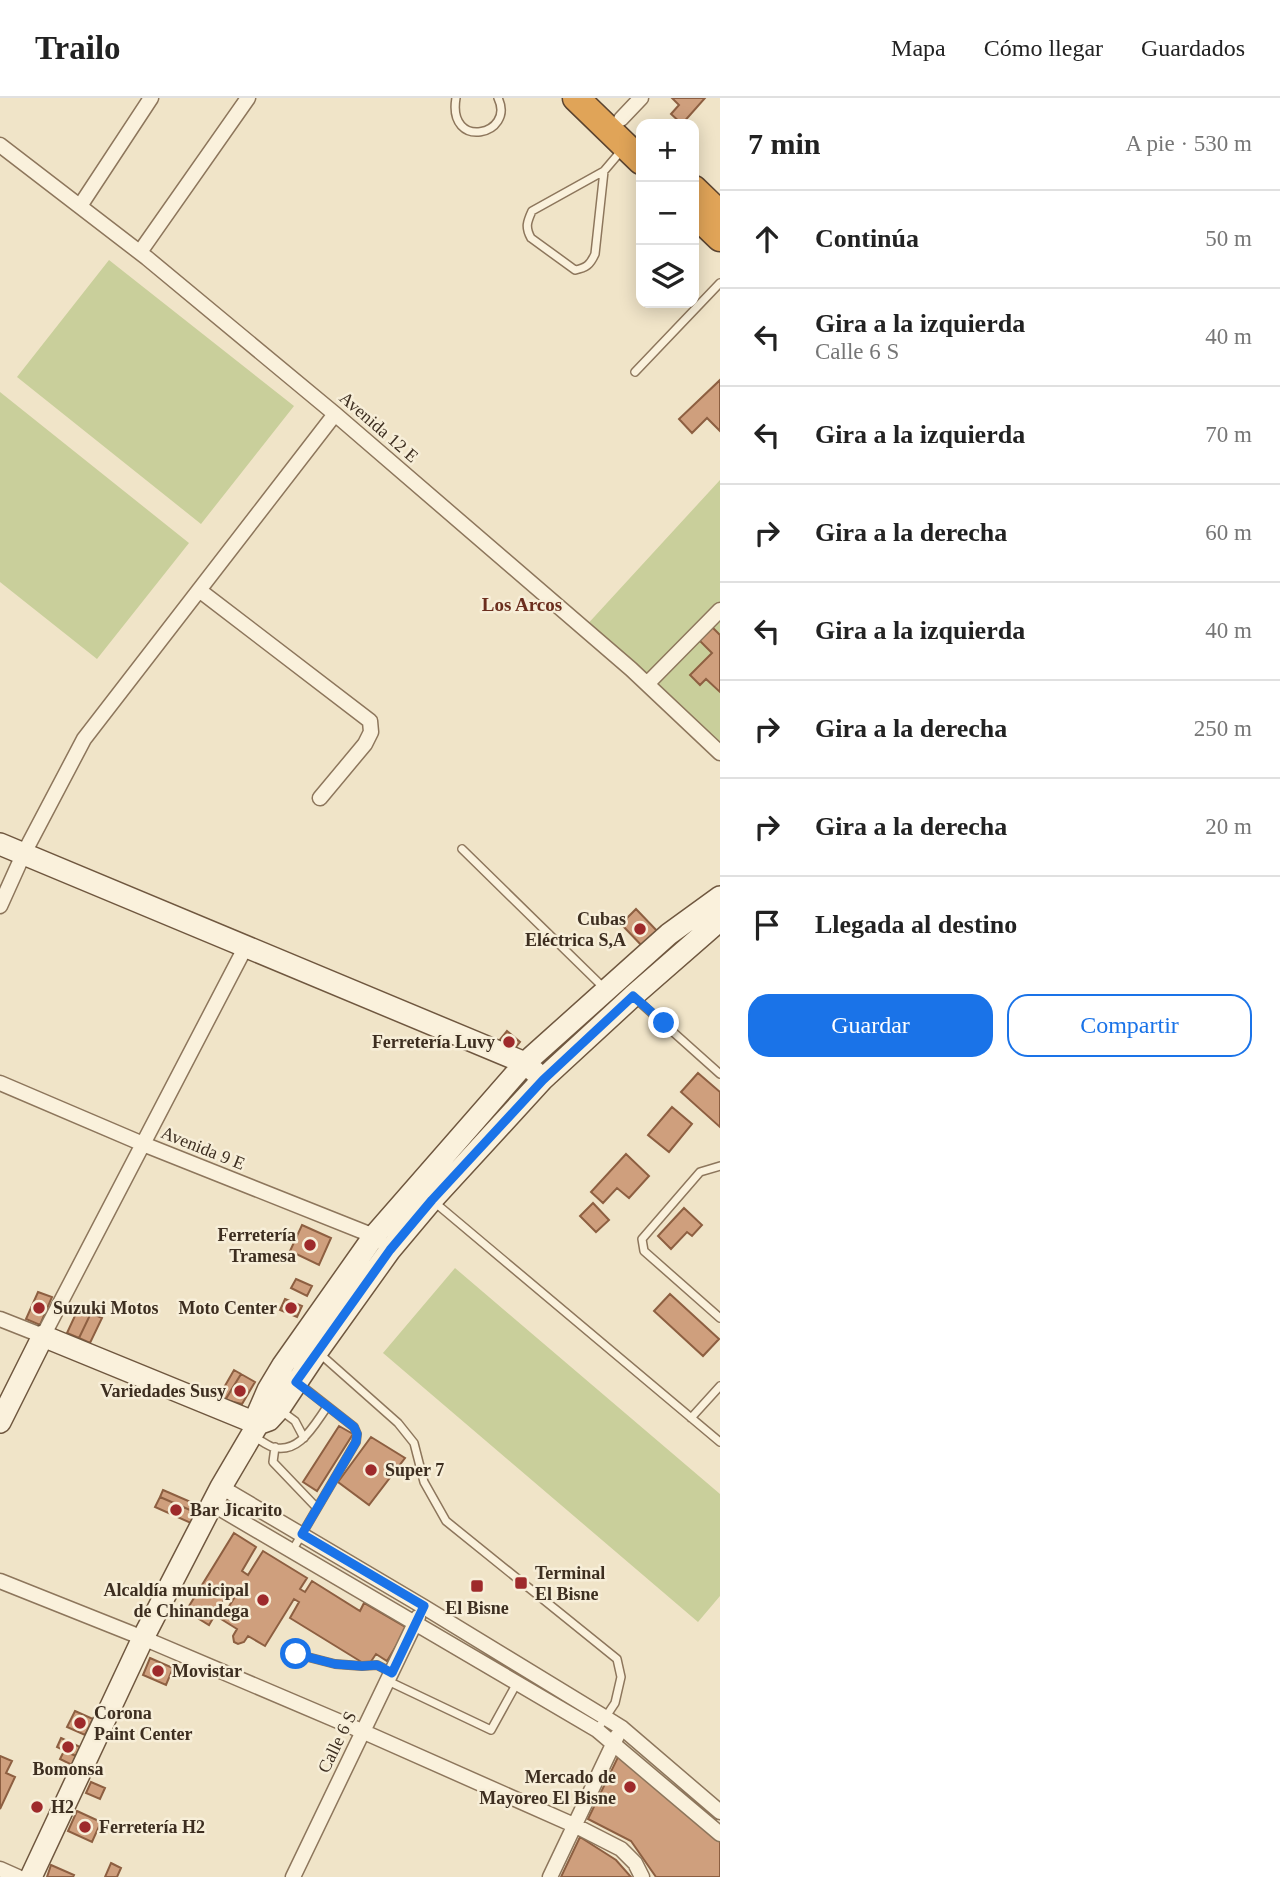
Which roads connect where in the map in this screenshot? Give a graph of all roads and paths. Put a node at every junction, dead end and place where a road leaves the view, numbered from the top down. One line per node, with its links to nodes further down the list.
1 (151, 98): 13 (street)
2 (248, 98): 17 (street)
3 (456, 98): 4 (lane)
4 (498, 98)
5 (576, 98): 10 (highway)
6 (600, 98): 8 (highway)
7 (641, 98): 8 (street)
8 (621, 119): 10 (highway)
9 (0, 145): 13 (street, Avenida 12 E)
10 (636, 148): 11 (lane)
11 (604, 171): 11 (lane)
12 (699, 194): 14 (highway)
13 (80, 206): 17 (street, Avenida 12 E)
14 (720, 214)
15 (699, 218): 16 (highway)
16 (720, 238)
17 (140, 253): 20 (street, Avenida 12 E)
18 (720, 283): 19 (lane)
19 (635, 372)
20 (335, 414): 21 (street); 23 (street, Avenida 12 E)
21 (199, 590): 25 (street); 28 (street)
22 (720, 610): 23 (street)
23 (647, 684): 24 (street, Avenida 12 E)
24 (720, 753)
25 (320, 798)
26 (0, 844): 28 (street)
27 (462, 849): 33 (lane)
28 (23, 855): 30 (street); 32 (street)
29 (720, 897): 33 (street)
30 (0, 906)
31 (720, 920): 34 (street)
32 (245, 948): 35 (street); 39 (street)
33 (607, 990): 34 (lane); 35 (street)
34 (633, 996): 36 (lane); 37 (street)
35 (526, 1063): 37 (street); 41 (street)
36 (720, 1074)
37 (543, 1080): 41 (street)
38 (0, 1083): 39 (street, Avenida 9 E)
39 (143, 1144): 42 (street, Avenida 9 E); 45 (street)
40 (720, 1166): 43 (lane)
41 (424, 1194): 42 (street); 51 (lane)
42 (382, 1243): 46 (street); 53 (street)
43 (720, 1318)
44 (0, 1319): 45 (street)
45 (43, 1336): 52 (street); 53 (street)
46 (317, 1352): 47 (street); 69 (lane)
47 (296, 1382): 49 (lane); 50 (street)
48 (720, 1386): 51 (lane)
49 (327, 1407): 54 (lane); 58 (lane)
50 (279, 1409): 53 (street); 54 (lane)
51 (691, 1418): 55 (lane)
52 (0, 1422)
53 (255, 1430): 56 (lane); 57 (street)
54 (304, 1438): 56 (lane)
55 (720, 1442)
56 (275, 1447): 58 (lane)
57 (217, 1496): 59 (street); 60 (street); 64 (street)
58 (317, 1508): 59 (lane)
59 (302, 1534): 60 (lane); 62 (street)
60 (292, 1551): 63 (street)
61 (0, 1581): 64 (street)
62 (424, 1606): 63 (street, Calle 6 S); 66 (street)
63 (415, 1622): 67 (street, Calle 6 S); 68 (street)
64 (143, 1638): 72 (street); 79 (street)
65 (296, 1654): 67 (lane)
66 (525, 1668): 68 (lane); 69 (street)
67 (390, 1677): 68 (lane); 72 (street, Calle 6 S)
68 (517, 1683): 71 (street)
69 (606, 1717): 70 (street); 71 (lane)
70 (622, 1728): 73 (street); 74 (street)
71 (597, 1730): 73 (street)
72 (364, 1732): 75 (street); 80 (street, Calle 6 S)
73 (613, 1742): 75 (street); 76 (street)
74 (720, 1812)
75 (576, 1826): 81 (street); 82 (street)
76 (720, 1834)
77 (0, 1869): 78 (street)
78 (18, 1877)
79 (31, 1877)
80 (293, 1877)
81 (550, 1877)
82 (642, 1877)

